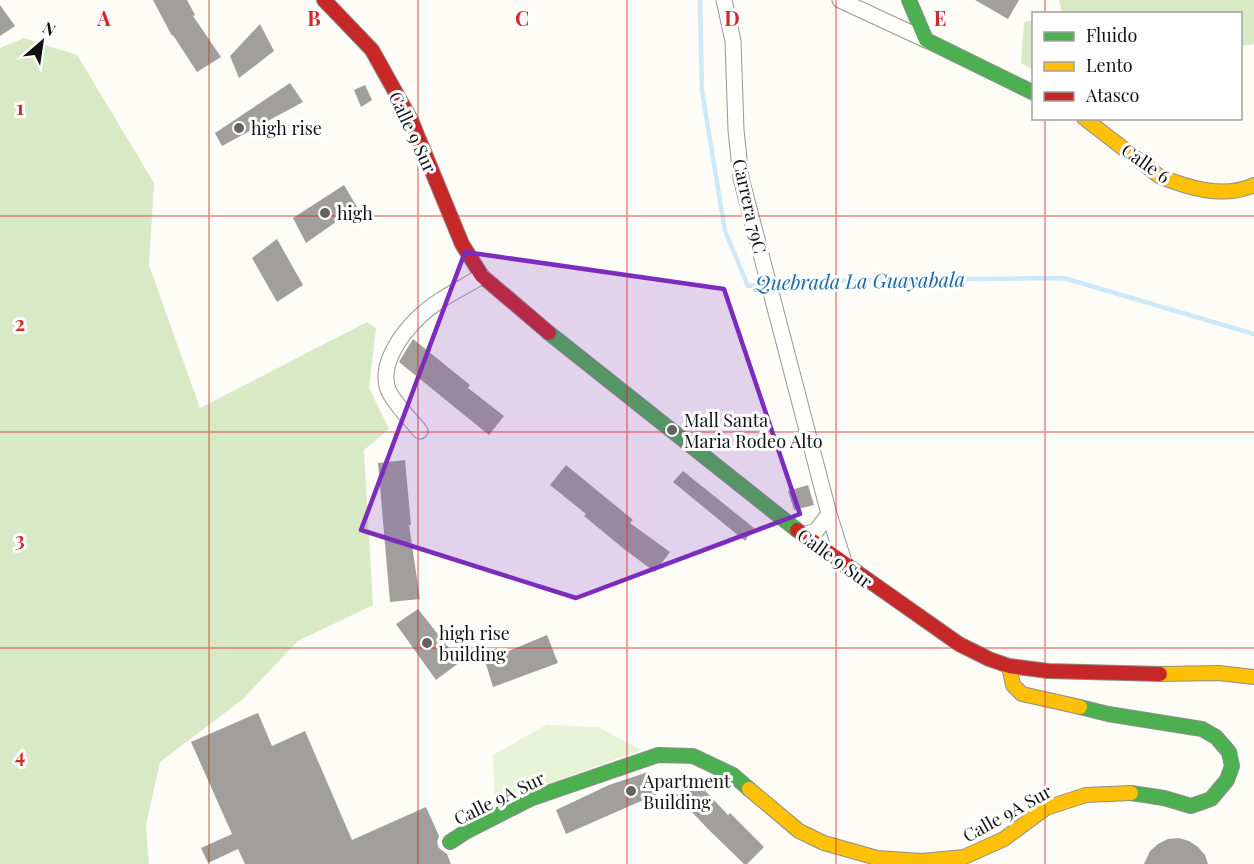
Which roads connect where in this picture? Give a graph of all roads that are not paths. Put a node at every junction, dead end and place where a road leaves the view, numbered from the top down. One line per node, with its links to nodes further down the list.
1 (324, 0): 9 (street, Calle 9 Sur)
2 (724, 0): 11 (street, Carrera 79C)
3 (840, 0): 5 (street)
4 (909, 0): 5 (street)
5 (926, 40): 6 (street)
6 (1032, 92)
7 (1087, 120): 8 (street, Calle 6)
8 (1253, 187)
9 (482, 276): 10 (street); 12 (street, Calle 9 Sur)
10 (420, 431)
11 (829, 514): 12 (street); 13 (street, Carrera 79C)
12 (803, 535): 13 (street, Calle 9 Sur)
13 (845, 565): 14 (street, Calle 9 Sur)
14 (1010, 666): 15 (street, Calle 9 Sur); 16 (street, Calle 9A Sur)
15 (1254, 677)
16 (450, 842)

